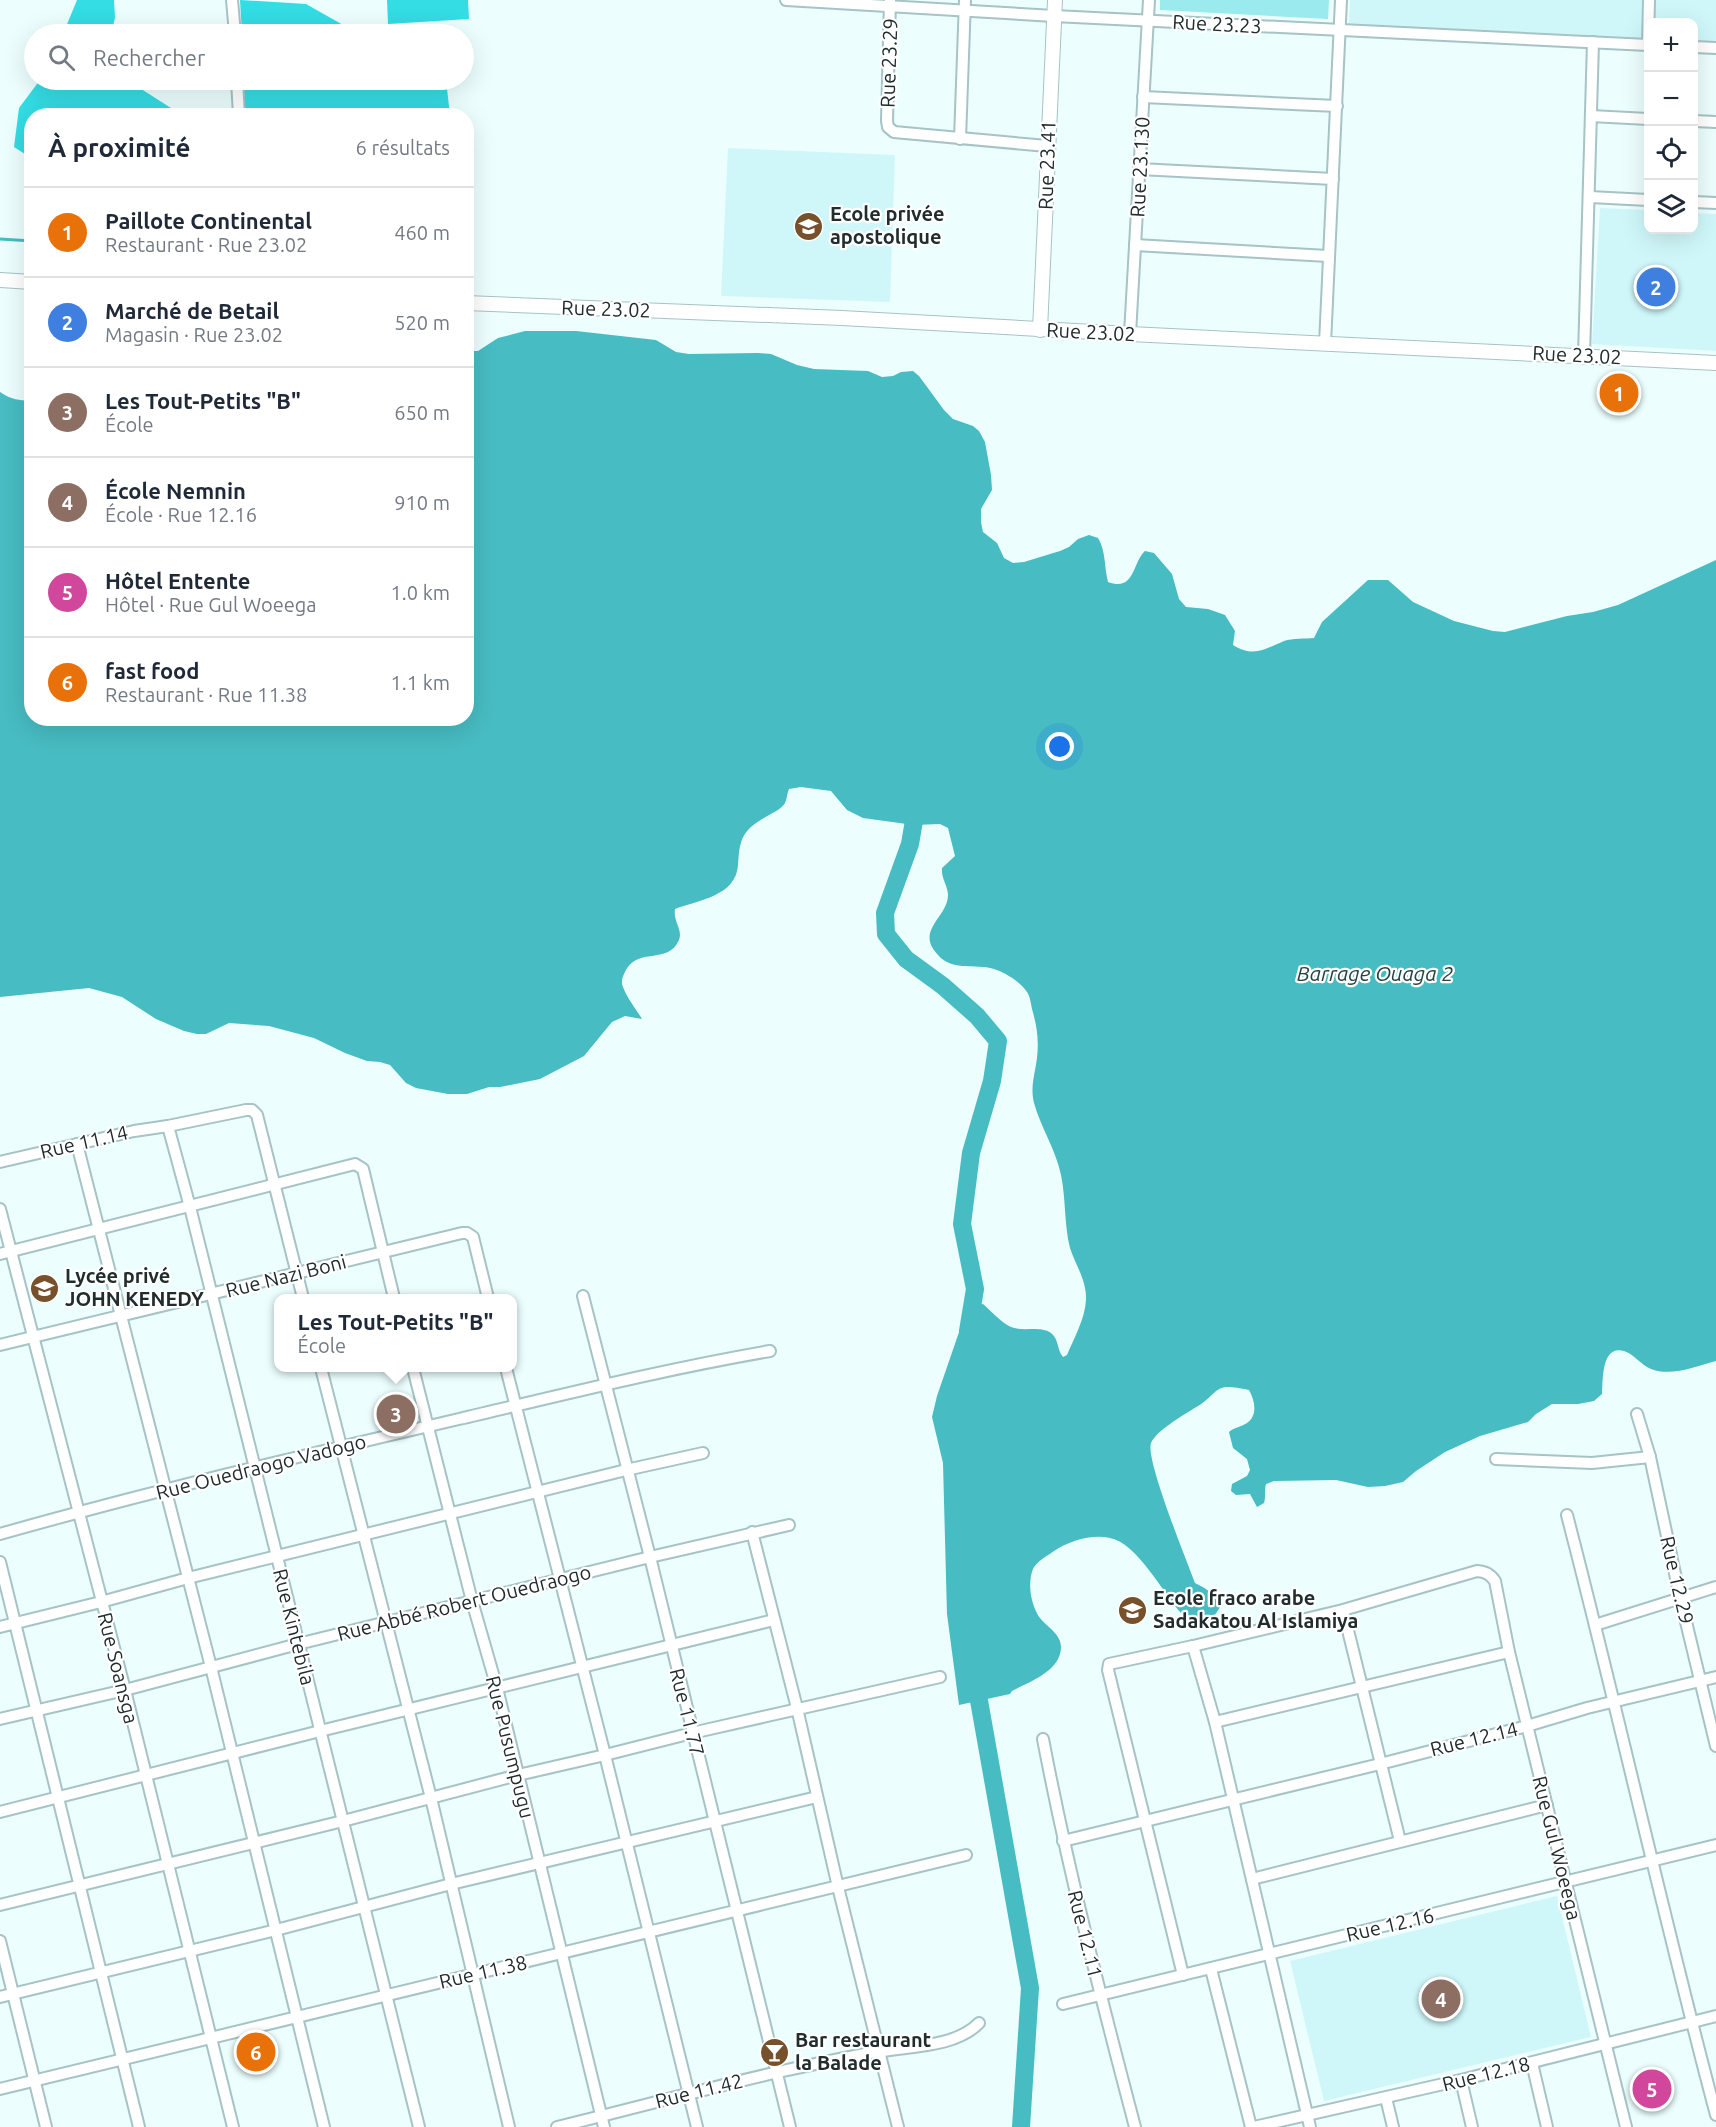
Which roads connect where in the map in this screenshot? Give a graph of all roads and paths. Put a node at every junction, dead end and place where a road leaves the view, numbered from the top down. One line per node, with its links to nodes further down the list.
1 (232, 0): 12 (street)
2 (786, 0): 7 (street, Rue 23.23)
3 (1054, 0): 9 (street, Rue 23.41)
4 (1149, 0): 11 (street, Rue 23.130)
5 (1341, 0): 13 (street)
6 (1649, 0): 10 (street)
7 (890, 2): 8 (street, Rue 23.23); 26 (street, Rue 23.29)
8 (965, 5): 9 (street, Rue 23.23); 26 (street)
9 (1054, 16): 11 (street, Rue 23.23); 27 (street, Rue 23.41)
10 (1649, 18)
11 (1148, 20): 13 (street, Rue 23.23); 19 (street, Rue 23.130)
12 (234, 24)
13 (1340, 29): 14 (street, Rue 23.23); 20 (street)
14 (1593, 42): 15 (street, Rue 23.23); 22 (street)
15 (1644, 45)
16 (1698, 47): 17 (street)
17 (1716, 48)
18 (238, 90): 21 (street)
19 (1143, 97): 20 (street); 28 (street, Rue 23.130)
20 (1337, 106): 29 (street)
21 (239, 108)
22 (1591, 116): 23 (street); 30 (street)
23 (1644, 119)
24 (1698, 121): 25 (street)
25 (1716, 122)
26 (960, 139): 27 (street)
27 (1047, 146): 39 (street, Rue 23.41)
28 (1139, 169): 29 (street); 34 (street, Rue 23.130)
29 (1334, 179): 35 (street)
30 (1590, 197): 31 (street); 42 (street)
31 (1644, 200)
32 (1698, 202): 33 (street)
33 (1716, 202)
34 (1135, 245): 35 (street); 40 (street, Rue 23.130)
35 (1328, 256): 41 (street)
36 (0, 280): 37 (street)
37 (24, 282)
38 (474, 303): 39 (street, Rue 23.02)
39 (1040, 330): 40 (street, Rue 23.02)
40 (1130, 334): 41 (street, Rue 23.02)
41 (1325, 344): 42 (street, Rue 23.02)
42 (1584, 356): 43 (street, Rue 23.02)
43 (1716, 363)
44 (168, 1126): 45 (street, Rue 11.14); 47 (street, Rue 11.14); 48 (street, Rue Kintebila)
45 (77, 1144): 46 (street, Rue 11.14); 50 (street)
46 (0, 1162)
47 (275, 1185): 48 (street); 52 (street); 53 (street)
48 (190, 1207): 50 (street); 54 (street, Rue Kintebila)
49 (0, 1209): 51 (street, Rue Soansga)
50 (100, 1227): 51 (street); 59 (street)
51 (6, 1252): 60 (street, Rue Soansga)
52 (382, 1253): 53 (street, Rue Nazi Boni); 56 (street); 57 (street, Rue Nazi Boni)
53 (297, 1273): 54 (street, Rue Nazi Boni); 55 (street)
54 (211, 1294): 59 (street, Rue Nazi Boni); 74 (street, Rue Kintebila)
55 (302, 1294)
56 (393, 1294)
57 (487, 1294)
58 (583, 1296): 66 (street, Rue 11.77)
59 (121, 1315): 60 (street, Rue Nazi Boni); 76 (street)
60 (33, 1337): 61 (street, Rue Nazi Boni); 78 (street, Rue Soansga)
61 (0, 1345)
62 (770, 1351): 66 (street, Rue Ouedraogo Vadogo)
63 (322, 1372): 70 (street)
64 (414, 1372): 69 (street, Rue Pusumpugu)
65 (507, 1372): 67 (street)
66 (605, 1384): 67 (street, Rue Ouedraogo Vadogo); 75 (street, Rue 11.77)
67 (515, 1406): 69 (street, Rue Ouedraogo Vadogo); 77 (street)
68 (1637, 1414): 72 (street, Rue 12.29)
69 (428, 1426): 70 (street, Rue Ouedraogo Vadogo); 79 (street, Rue Pusumpugu)
70 (340, 1446): 74 (street, Rue Ouedraogo Vadogo); 84 (street)
71 (703, 1453): 75 (street)
72 (1650, 1457): 73 (street); 91 (street, Rue 12.29)
73 (1496, 1459)
74 (254, 1468): 76 (street, Rue Ouedraogo Vadogo); 85 (street, Rue Kintebila)
75 (626, 1470): 77 (street); 86 (street, Rue 11.77)
76 (166, 1491): 78 (street, Rue Ouedraogo Vadogo); 88 (street)
77 (537, 1492): 79 (street); 89 (street)
78 (77, 1512): 83 (street, Rue Ouedraogo Vadogo); 93 (street, Rue Soansga)
79 (449, 1514): 84 (street); 92 (street, Rue Pusumpugu)
80 (1567, 1515): 98 (street)
81 (789, 1525): 82 (street, Rue Abbé Robert Ouedraogo)
82 (752, 1532): 86 (street, Rue Abbé Robert Ouedraogo); 95 (street)
83 (0, 1534)
84 (364, 1534): 85 (street); 97 (street)
85 (276, 1557): 88 (street); 100 (street, Rue Kintebila)
86 (650, 1557): 89 (street, Rue Abbé Robert Ouedraogo); 101 (street, Rue 11.77)
87 (0, 1562): 96 (street)
88 (188, 1578): 93 (street); 104 (street)
89 (561, 1579): 92 (street, Rue Abbé Robert Ouedraogo); 105 (street)
90 (1716, 1587): 91 (street)
91 (1680, 1597): 98 (street); 108 (street, Rue 12.29)
92 (472, 1601): 97 (street, Rue Abbé Robert Ouedraogo); 110 (street, Rue Pusumpugu)
93 (101, 1602): 96 (street); 111 (street, Rue Soansga)
94 (1343, 1610): 102 (street); 103 (street, Rue Gul Woeega); 109 (street)
95 (774, 1620): 101 (street); 113 (street)
96 (15, 1623): 99 (street); 115 (street)
97 (386, 1623): 100 (street, Rue Abbé Robert Ouedraogo); 114 (street)
98 (1595, 1625): 112 (street)
99 (0, 1627)
100 (298, 1644): 104 (street, Rue Abbé Robert Ouedraogo); 119 (street, Rue Kintebila)
101 (670, 1646): 105 (street); 120 (street, Rue 11.77)
102 (1192, 1646): 117 (street); 135 (street)
103 (1509, 1652): 109 (street); 118 (street, Rue Gul Woeega)
104 (211, 1667): 111 (street, Rue Abbé Robert Ouedraogo); 123 (street)
105 (583, 1667): 110 (street); 124 (street)
106 (940, 1677): 113 (street)
107 (1716, 1677): 108 (street, Rue 12.14)
108 (1700, 1681): 112 (street, Rue 12.14); 122 (street, Rue 12.29)
109 (1362, 1686): 117 (street); 125 (street)
110 (496, 1688): 114 (street); 126 (street, Rue Pusumpugu)
111 (124, 1690): 115 (street, Rue Abbé Robert Ouedraogo); 127 (street, Rue Soansga)
112 (1614, 1701): 118 (street, Rue 12.14); 143 (street)
113 (797, 1708): 120 (street); 129 (street)
114 (408, 1710): 119 (street); 130 (street)
115 (36, 1711): 116 (street, Rue Abbé Robert Ouedraogo); 128 (street)
116 (0, 1719)
117 (1215, 1722): 131 (street)
118 (1527, 1726): 125 (street, Rue 12.14); 132 (street, Rue Gul Woeega)
119 (320, 1731): 123 (street); 134 (street, Rue Kintebila)
120 (692, 1733): 124 (street); 136 (street, Rue 11.77)
121 (1042, 1739): 137 (street, Rue 12.11)
122 (1716, 1746)
123 (232, 1754): 127 (street); 139 (street)
124 (605, 1755): 126 (street); 140 (street)
125 (1380, 1764): 131 (street, Rue 12.14); 138 (street)
126 (518, 1775): 130 (street); 144 (street, Rue Pusumpugu)
127 (145, 1776): 128 (street); 145 (street, Rue Soansga)
128 (57, 1797): 133 (street); 149 (street)
129 (818, 1797): 136 (street); 150 (street)
130 (431, 1798): 134 (street); 148 (street)
131 (1232, 1799): 135 (street, Rue 12.14); 146 (street)
132 (1547, 1805): 138 (street); 147 (street, Rue Gul Woeega)
133 (0, 1812)
134 (343, 1821): 139 (street); 152 (street, Rue Kintebila)
135 (1146, 1821): 137 (street, Rue 12.14); 163 (street)
136 (714, 1822): 140 (street); 153 (street, Rue 11.77)
137 (1063, 1841): 165 (street, Rue 12.11)
138 (1400, 1841): 146 (street)
139 (255, 1842): 145 (street); 154 (street)
140 (626, 1842): 144 (street); 155 (street)
141 (1716, 1845): 143 (street, Rue 12.16)
142 (966, 1855): 150 (street, Rue 11.38)
143 (1653, 1862): 147 (street, Rue 12.16); 171 (street)
144 (539, 1863): 148 (street); 158 (street, Rue Pusumpugu)
145 (168, 1864): 149 (street); 157 (street, Rue Soansga)
146 (1252, 1879): 159 (street)
147 (1565, 1883): 159 (street, Rue 12.16); 174 (street, Rue Gul Woeega)
148 (451, 1884): 152 (street); 162 (street)
149 (79, 1885): 151 (street); 161 (street)
150 (838, 1887): 153 (street, Rue 11.38); 175 (street)
151 (0, 1905)
152 (363, 1907): 154 (street); 166 (street, Rue Kintebila)
153 (736, 1911): 155 (street, Rue 11.38); 178 (street, Rue 11.77)
154 (276, 1930): 157 (street); 170 (street)
155 (649, 1933): 158 (street, Rue 11.38); 182 (street)
156 (0, 1941): 164 (street)
157 (189, 1951): 161 (street); 173 (street, Rue Soansga)
158 (561, 1953): 162 (street, Rue 11.38); 186 (street, Rue Pusumpugu)
159 (1270, 1954): 160 (street, Rue 12.16); 184 (street)
160 (1211, 1969): 163 (street, Rue 12.16); 198 (street)
161 (100, 1973): 164 (street); 176 (street)
162 (473, 1974): 166 (street, Rue 11.38); 192 (street)
163 (1183, 1975): 165 (street, Rue 12.16)
164 (13, 1994): 167 (street); 180 (street)
165 (1100, 1995): 168 (street, Rue 12.16); 197 (street, Rue 12.11)
166 (386, 1996): 170 (street, Rue 11.38); 191 (street, Rue Kintebila)
167 (0, 1997)
168 (1063, 2004)
169 (1716, 2016): 171 (street, Rue 12.18)
170 (297, 2017): 173 (street, Rue 11.38); 190 (street)
171 (1692, 2022): 174 (street, Rue 12.18); 185 (street)
172 (979, 2023): 175 (street, Rue 11.42)
173 (210, 2037): 176 (street, Rue 11.38); 189 (street, Rue Soansga)
174 (1607, 2044): 177 (street, Rue 12.18); 203 (street, Rue Gul Woeega)
175 (879, 2051): 178 (street, Rue 11.42); 196 (street)
176 (122, 2059): 180 (street, Rue 11.38); 188 (street)
177 (1532, 2063): 179 (street, Rue 12.18); 202 (street)
178 (777, 2073): 182 (street, Rue 11.42); 195 (street, Rue 11.77)
179 (1461, 2080): 183 (street, Rue 12.18); 201 (street)
180 (35, 2081): 181 (street, Rue 11.38); 187 (street)
181 (0, 2089)
182 (689, 2093): 186 (street, Rue 11.42); 194 (street)
183 (1386, 2098): 184 (street, Rue 12.18); 200 (street)
184 (1307, 2115): 198 (street, Rue 12.18); 199 (street)
185 (1716, 2115)
186 (603, 2122): 193 (street, Rue 11.42)
187 (46, 2127)
188 (139, 2127)
189 (233, 2127)
190 (324, 2127)
191 (419, 2127)
192 (509, 2127)
193 (557, 2127)
194 (697, 2127)
195 (790, 2127)
196 (898, 2127)
197 (1135, 2127)
198 (1252, 2127)
199 (1310, 2127)
200 (1393, 2127)
201 (1472, 2127)
202 (1547, 2127)
203 (1626, 2127)

